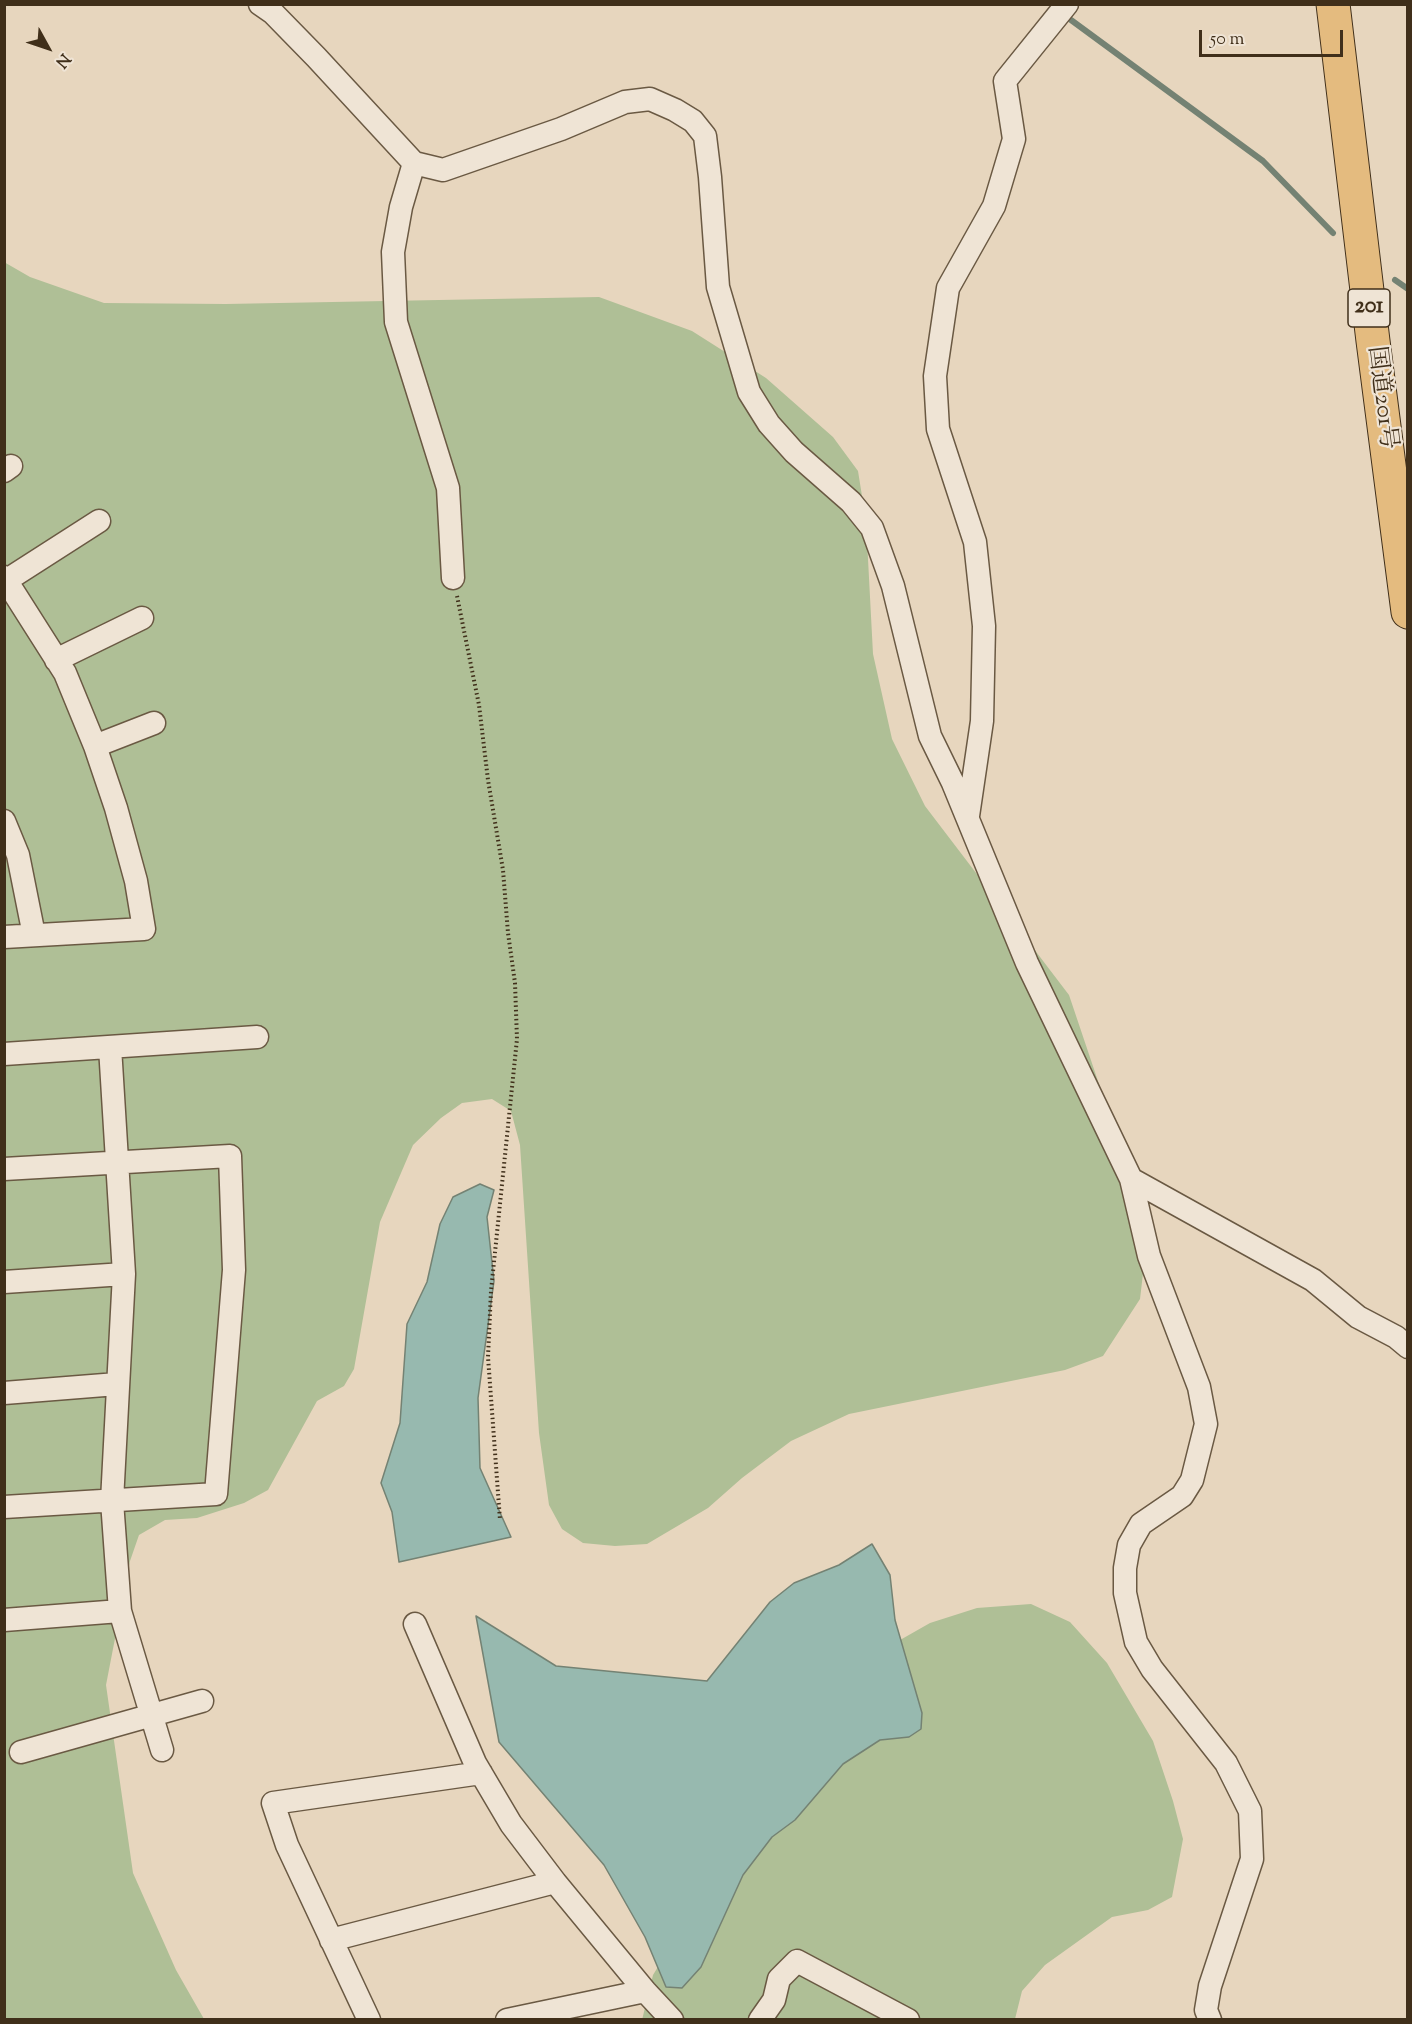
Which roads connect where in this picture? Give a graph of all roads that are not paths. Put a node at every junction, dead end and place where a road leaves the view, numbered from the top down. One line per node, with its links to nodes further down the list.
1 (260, 4): 4 (street)
2 (1067, 4): 13 (street)
3 (1333, 4): 8 (highway, 国道201号 / 201)
4 (414, 163): 6 (street); 13 (street)
5 (99, 521): 7 (street)
6 (453, 578)
7 (6, 579): 10 (street)
8 (1407, 612)
9 (142, 618): 10 (street)
10 (56, 660): 12 (street)
11 (154, 723): 12 (street)
12 (95, 746): 15 (street)
13 (968, 818): 22 (street)
14 (4, 821): 15 (street)
15 (33, 935): 16 (street)
16 (4, 937)
17 (257, 1037): 18 (street)
18 (110, 1047): 19 (street); 20 (street)
19 (4, 1054)
20 (116, 1161): 21 (street); 23 (street); 28 (street)
21 (4, 1169)
22 (1131, 1179): 25 (street); 46 (street)
23 (123, 1274): 24 (street); 26 (street)
24 (4, 1282)
25 (1407, 1347)
26 (117, 1384): 27 (street); 28 (street)
27 (4, 1393)
28 (112, 1501): 29 (street); 30 (street)
29 (4, 1507)
30 (120, 1611): 31 (street); 34 (street)
31 (4, 1620)
32 (415, 1624): 37 (street)
33 (202, 1701): 34 (street)
34 (151, 1715): 35 (street); 36 (street)
35 (162, 1750)
36 (21, 1752)
37 (481, 1773): 38 (street); 39 (street)
38 (555, 1882): 39 (street); 40 (street)
39 (331, 1940): 41 (street)
40 (645, 1991): 42 (street); 43 (street)
41 (369, 2019)
42 (507, 2019)
43 (672, 2019)
44 (760, 2019): 45 (street)
45 (908, 2019)
46 (1210, 2019)

